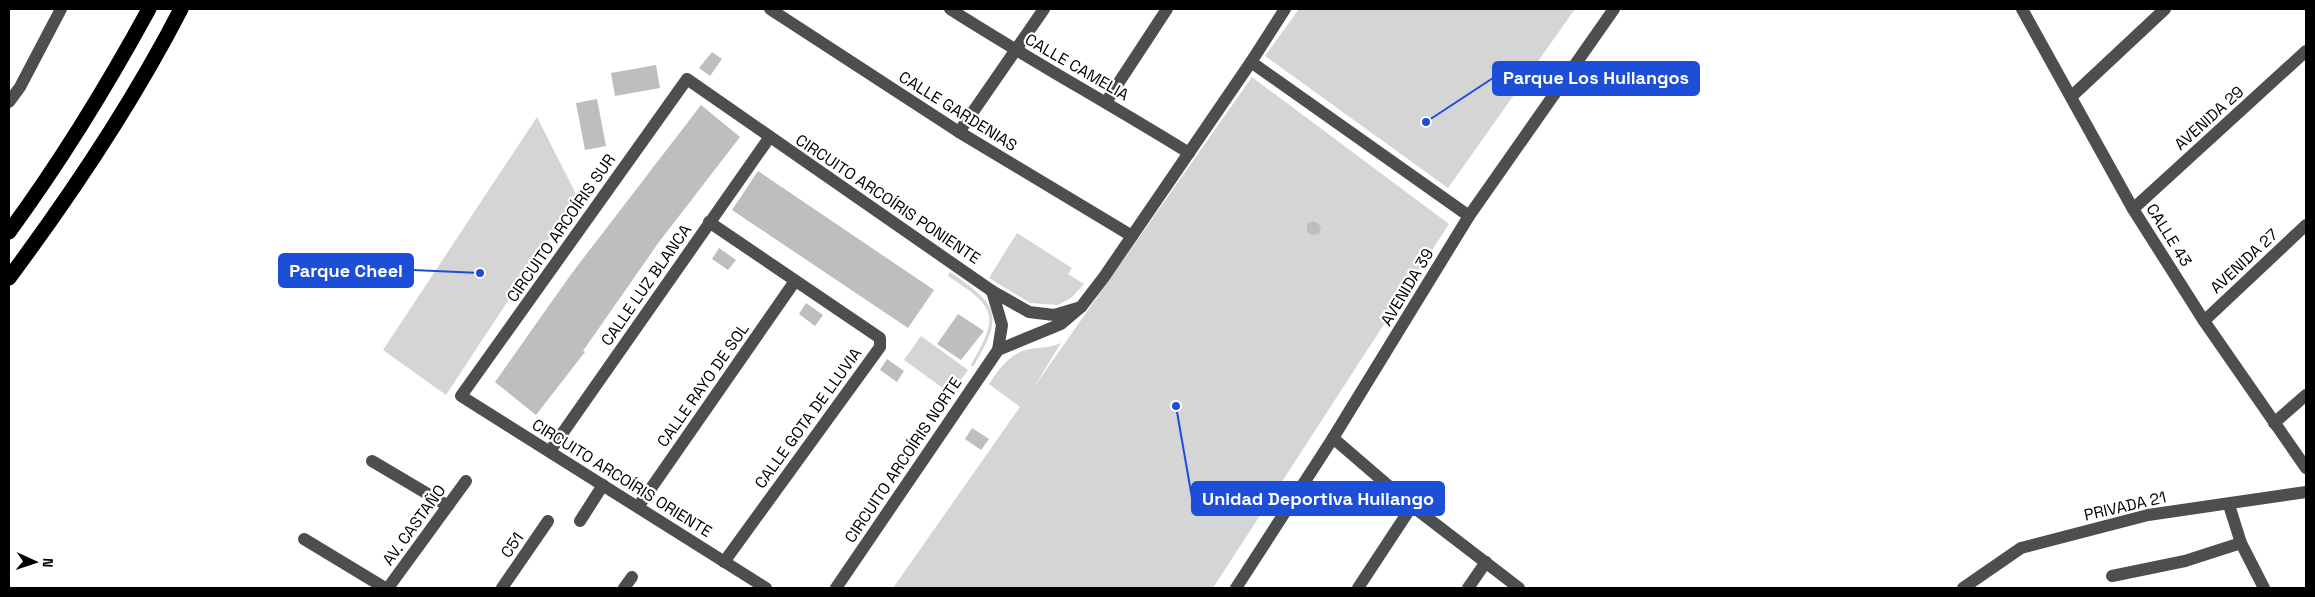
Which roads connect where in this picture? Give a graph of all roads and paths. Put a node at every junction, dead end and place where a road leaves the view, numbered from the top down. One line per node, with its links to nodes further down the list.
1 (61, 9): 17 (street)
2 (150, 9): 26 (highway)
3 (181, 9): 28 (highway)
4 (770, 9): 19 (street, CALLE GARDENIAS)
5 (950, 9): 12 (street, CALLE CAMELIA)
6 (1044, 9): 12 (street)
7 (1166, 9): 18 (street)
8 (1614, 9): 23 (street, AVENIDA 39)
9 (2022, 9): 16 (street, CALLE 43)
10 (2165, 9): 16 (street)
11 (1282, 10): 14 (street)
12 (1016, 51): 18 (street, CALLE CAMELIA); 19 (street)
13 (2306, 51): 22 (street, AVENIDA 29)
14 (1251, 62): 21 (street); 23 (street)
15 (687, 79): 20 (street, CIRCUITO ARCOÍRIS PONIENTE); 35 (street, CIRCUITO ARCOÍRIS SUR)
16 (2072, 96): 22 (street, CALLE 43)
17 (9, 102)
18 (1106, 102): 21 (street, CALLE CAMELIA)
19 (959, 132): 27 (street, CALLE GARDENIAS)
20 (769, 138): 24 (street, CALLE LUZ BLANCA); 30 (street, CIRCUITO ARCOÍRIS PONIENTE)
21 (1189, 153): 27 (street)
22 (2133, 209): 32 (street, CALLE 43)
23 (1469, 216): 37 (street, AVENIDA 39)
24 (709, 222): 29 (street, CALLE GOTA DE LLUVIA); 38 (street, CALLE LUZ BLANCA)
25 (2306, 226): 32 (street, AVENIDA 27)
26 (9, 232)
27 (1132, 236): 31 (street)
28 (9, 278)
29 (796, 281): 47 (street, CALLE RAYO DE SOL); 52 (street, CALLE GOTA DE LLUVIA)
30 (992, 291): 31 (street, CIRCUITO ARCOÍRIS PONIENTE); 33 (street, CIRCUITO ARCOÍRIS NORTE)
31 (1081, 307): 33 (street)
32 (2204, 321): 36 (street, CALLE 43)
33 (998, 350): 60 (street, CIRCUITO ARCOÍRIS NORTE)
34 (2306, 395): 36 (street)
35 (462, 396): 38 (street, CIRCUITO ARCOÍRIS ORIENTE)
36 (2274, 423): 40 (street, CALLE 43)
37 (1333, 438): 46 (street); 61 (street, AVENIDA 39)
38 (550, 451): 42 (street, CIRCUITO ARCOÍRIS ORIENTE)
39 (372, 461): 45 (street)
40 (2306, 468)
41 (466, 481): 45 (street, AV. CASTAÑO)
42 (603, 485): 47 (street, CIRCUITO ARCOÍRIS ORIENTE); 49 (street)
43 (2306, 492): 44 (street, PRIVADA 21)
44 (2229, 505): 51 (street); 65 (street, PRIVADA 21)
45 (448, 506): 56 (street, AV. CASTAÑO)
46 (1412, 506): 53 (street); 62 (street)
47 (638, 507): 52 (street, CIRCUITO ARCOÍRIS ORIENTE)
48 (548, 521): 57 (street, C51)
49 (580, 521)
50 (304, 539): 56 (street)
51 (2241, 543): 54 (street); 66 (street)
52 (724, 562): 59 (street, CIRCUITO ARCOÍRIS ORIENTE)
53 (1486, 562): 63 (street); 64 (street)
54 (2112, 576)
55 (632, 577): 58 (street)
56 (386, 588)
57 (502, 588)
58 (624, 588)
59 (766, 588)
60 (836, 588)
61 (1236, 588)
62 (1358, 588)
63 (1468, 588)
64 (1520, 588)
65 (1963, 588)
66 (2264, 588)

